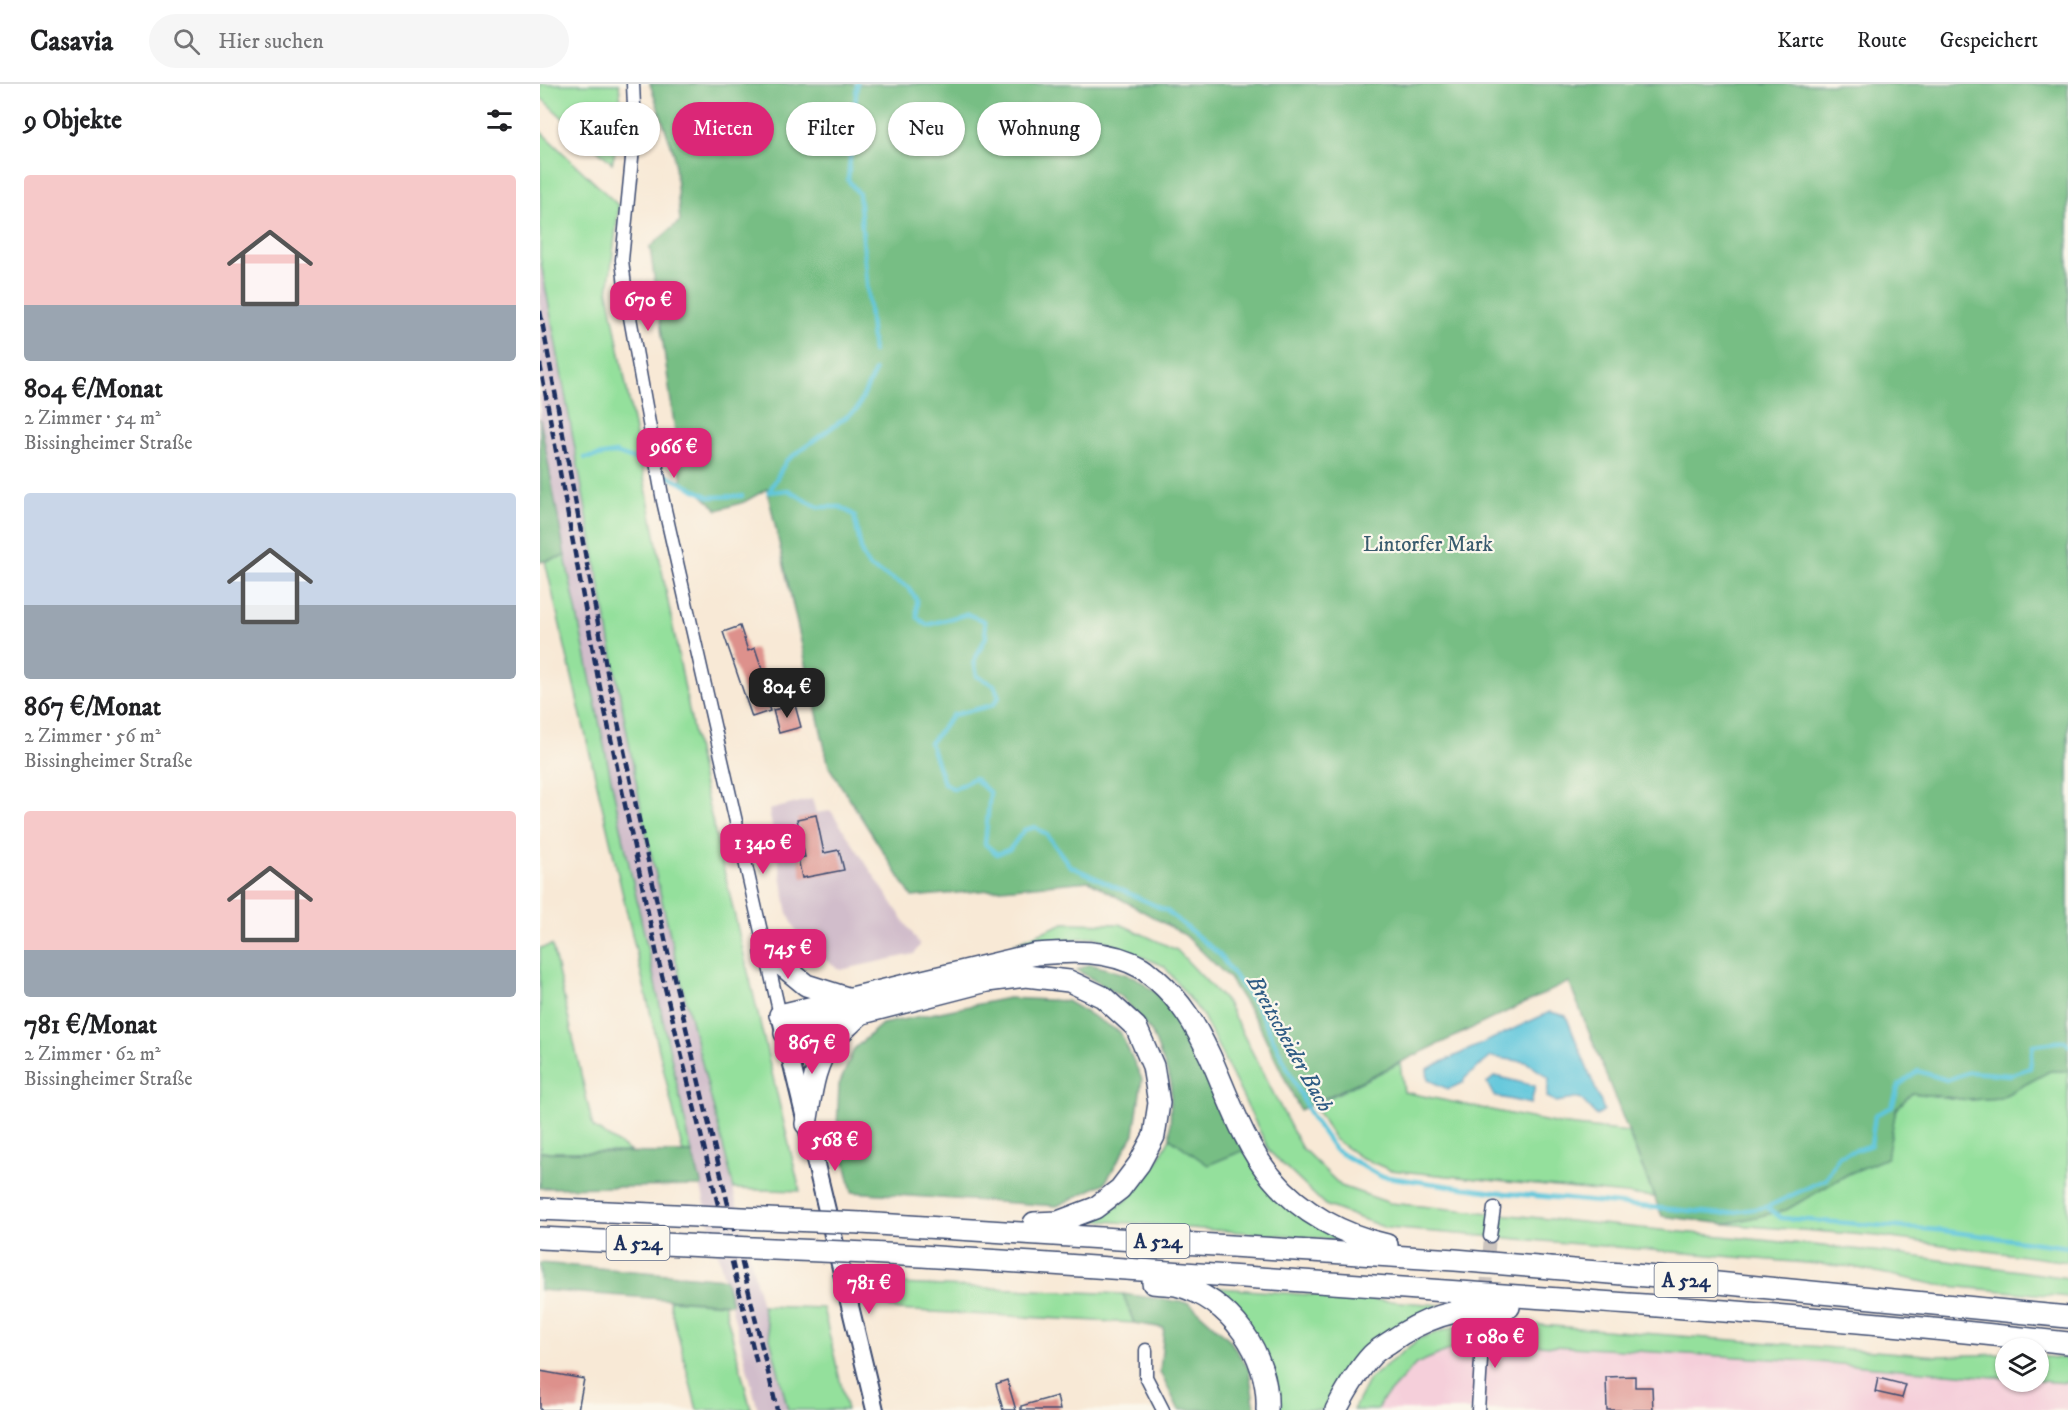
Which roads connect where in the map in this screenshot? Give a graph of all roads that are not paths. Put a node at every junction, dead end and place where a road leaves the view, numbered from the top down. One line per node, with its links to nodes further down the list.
1 (633, 84): 2 (street)
2 (766, 952): 3 (highway); 4 (street)
3 (856, 1006): 4 (highway); 5 (highway); 8 (highway); 11 (highway)
4 (783, 1024): 5 (street)
5 (806, 1124): 18 (street)
6 (1494, 1208): 9 (street)
7 (540, 1209): 8 (highway, A 524, bridge)
8 (861, 1222): 11 (highway, A 524)
9 (1490, 1236)
10 (540, 1238): 12 (highway, A 524, bridge)
11 (1455, 1260): 14 (highway, A 524)
12 (1069, 1264): 13 (highway, A 524); 20 (highway)
13 (1605, 1302): 16 (highway, A 524); 21 (highway)
14 (2068, 1317)
15 (1484, 1326): 22 (street)
16 (2068, 1343)
17 (1146, 1350): 19 (street)
18 (875, 1410)
19 (1162, 1410)
20 (1267, 1410)
21 (1336, 1410)
22 (1478, 1410)

